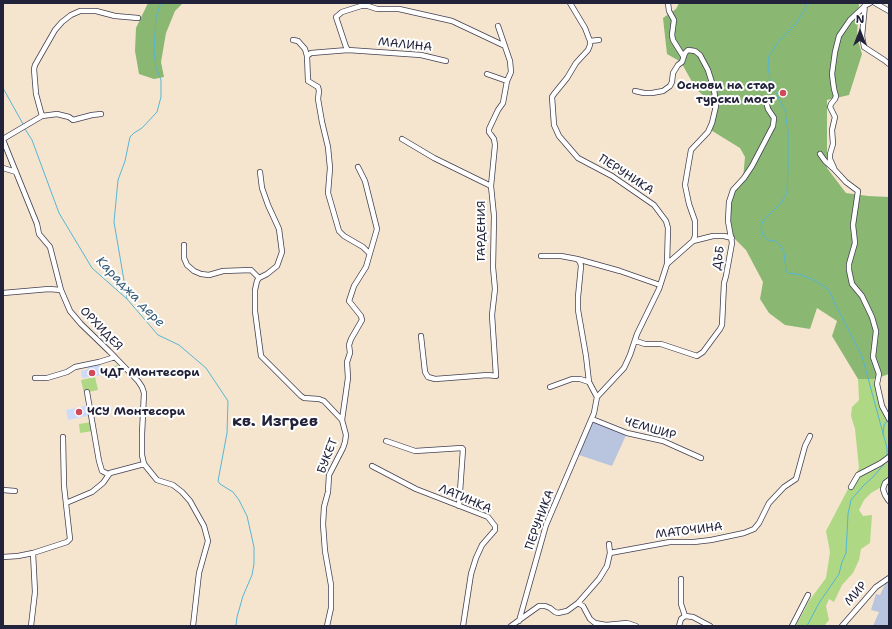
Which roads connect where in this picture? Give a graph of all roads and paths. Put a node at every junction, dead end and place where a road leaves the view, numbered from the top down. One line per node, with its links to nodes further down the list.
1 (570, 3): 10 (street)
2 (668, 3): 14 (street)
3 (875, 3): 5 (street)
4 (867, 4): 16 (street); 28 (street)
5 (889, 11)
6 (138, 18): 22 (street)
7 (498, 26): 11 (street)
8 (293, 40): 13 (street)
9 (599, 40): 10 (street)
10 (590, 41): 38 (street, ПЕРУНИКА)
11 (505, 46): 12 (street); 18 (street)
12 (348, 50): 13 (street); 15 (street, МАЛИНА)
13 (307, 56): 35 (street)
14 (683, 56): 19 (street); 33 (street)
15 (446, 61)
16 (889, 64)
17 (487, 74): 18 (street)
18 (507, 81): 31 (street)
19 (635, 91)
20 (767, 105): 32 (street, ДЪБ)
21 (101, 114): 22 (street)
22 (42, 116): 23 (street)
23 (3, 140): 29 (street, ОРХИДЕЯ)
24 (402, 140): 31 (street, ГАРДЕНИЯ)
25 (820, 154): 28 (street)
26 (358, 166): 35 (street)
27 (3, 168): 29 (street)
28 (834, 169): 51 (street)
29 (16, 172): 41 (street, ОРХИДЕЯ)
30 (260, 172): 39 (street)
31 (491, 186): 43 (street, ГАРДЕНИЯ)
32 (732, 238): 33 (street); 44 (street, ДЪБ)
33 (693, 241): 38 (street)
34 (184, 245): 39 (street)
35 (369, 253): 52 (street, БУКЕТ)
36 (541, 256): 37 (street)
37 (577, 259): 40 (street); 47 (street)
38 (667, 264): 40 (street, ПЕРУНИКА)
39 (259, 278): 52 (street)
40 (660, 285): 44 (street, ПЕРУНИКА)
41 (61, 290): 42 (street); 45 (street, ОРХИДЕЯ)
42 (4, 294)
43 (420, 336)
44 (636, 341): 50 (street, ПЕРУНИКА)
45 (114, 357): 46 (street); 59 (street, ОРХИДЕЯ)
46 (35, 378)
47 (589, 382): 48 (street); 50 (street)
48 (550, 387)
49 (87, 392): 61 (street)
50 (597, 397): 53 (street, ПЕРУНИКА)
51 (888, 418)
52 (342, 420): 81 (street, БУКЕТ)
53 (592, 420): 58 (street, ЧЕМШИР); 78 (street, ПЕРУНИКА)
54 (810, 436): 71 (street, МАТОЧИНА)
55 (63, 437): 67 (street)
56 (386, 441): 68 (street)
57 (889, 457): 63 (street)
58 (701, 458)
59 (144, 464): 61 (street); 80 (street)
60 (372, 466): 68 (street, ЛАТИНКА)
61 (108, 474): 67 (street)
62 (889, 480): 66 (street)
63 (851, 487)
64 (3, 490): 65 (street)
65 (15, 491)
66 (889, 501)
67 (66, 503): 70 (street)
68 (458, 506): 82 (street, ЛАТИНКА)
69 (609, 544): 71 (street)
70 (33, 553): 72 (street); 79 (street)
71 (610, 553): 76 (street)
72 (3, 557)
73 (681, 579): 77 (street)
74 (888, 579): 88 (street, МИР)
75 (808, 595): 87 (street)
76 (578, 603): 78 (street); 84 (street)
77 (685, 616): 85 (street); 86 (street)
78 (519, 621): 83 (street)
79 (31, 626)
80 (194, 626)
81 (327, 626)
82 (463, 626)
83 (511, 626)
84 (636, 626)
85 (679, 626)
86 (710, 626)
87 (792, 626)
88 (842, 626)

